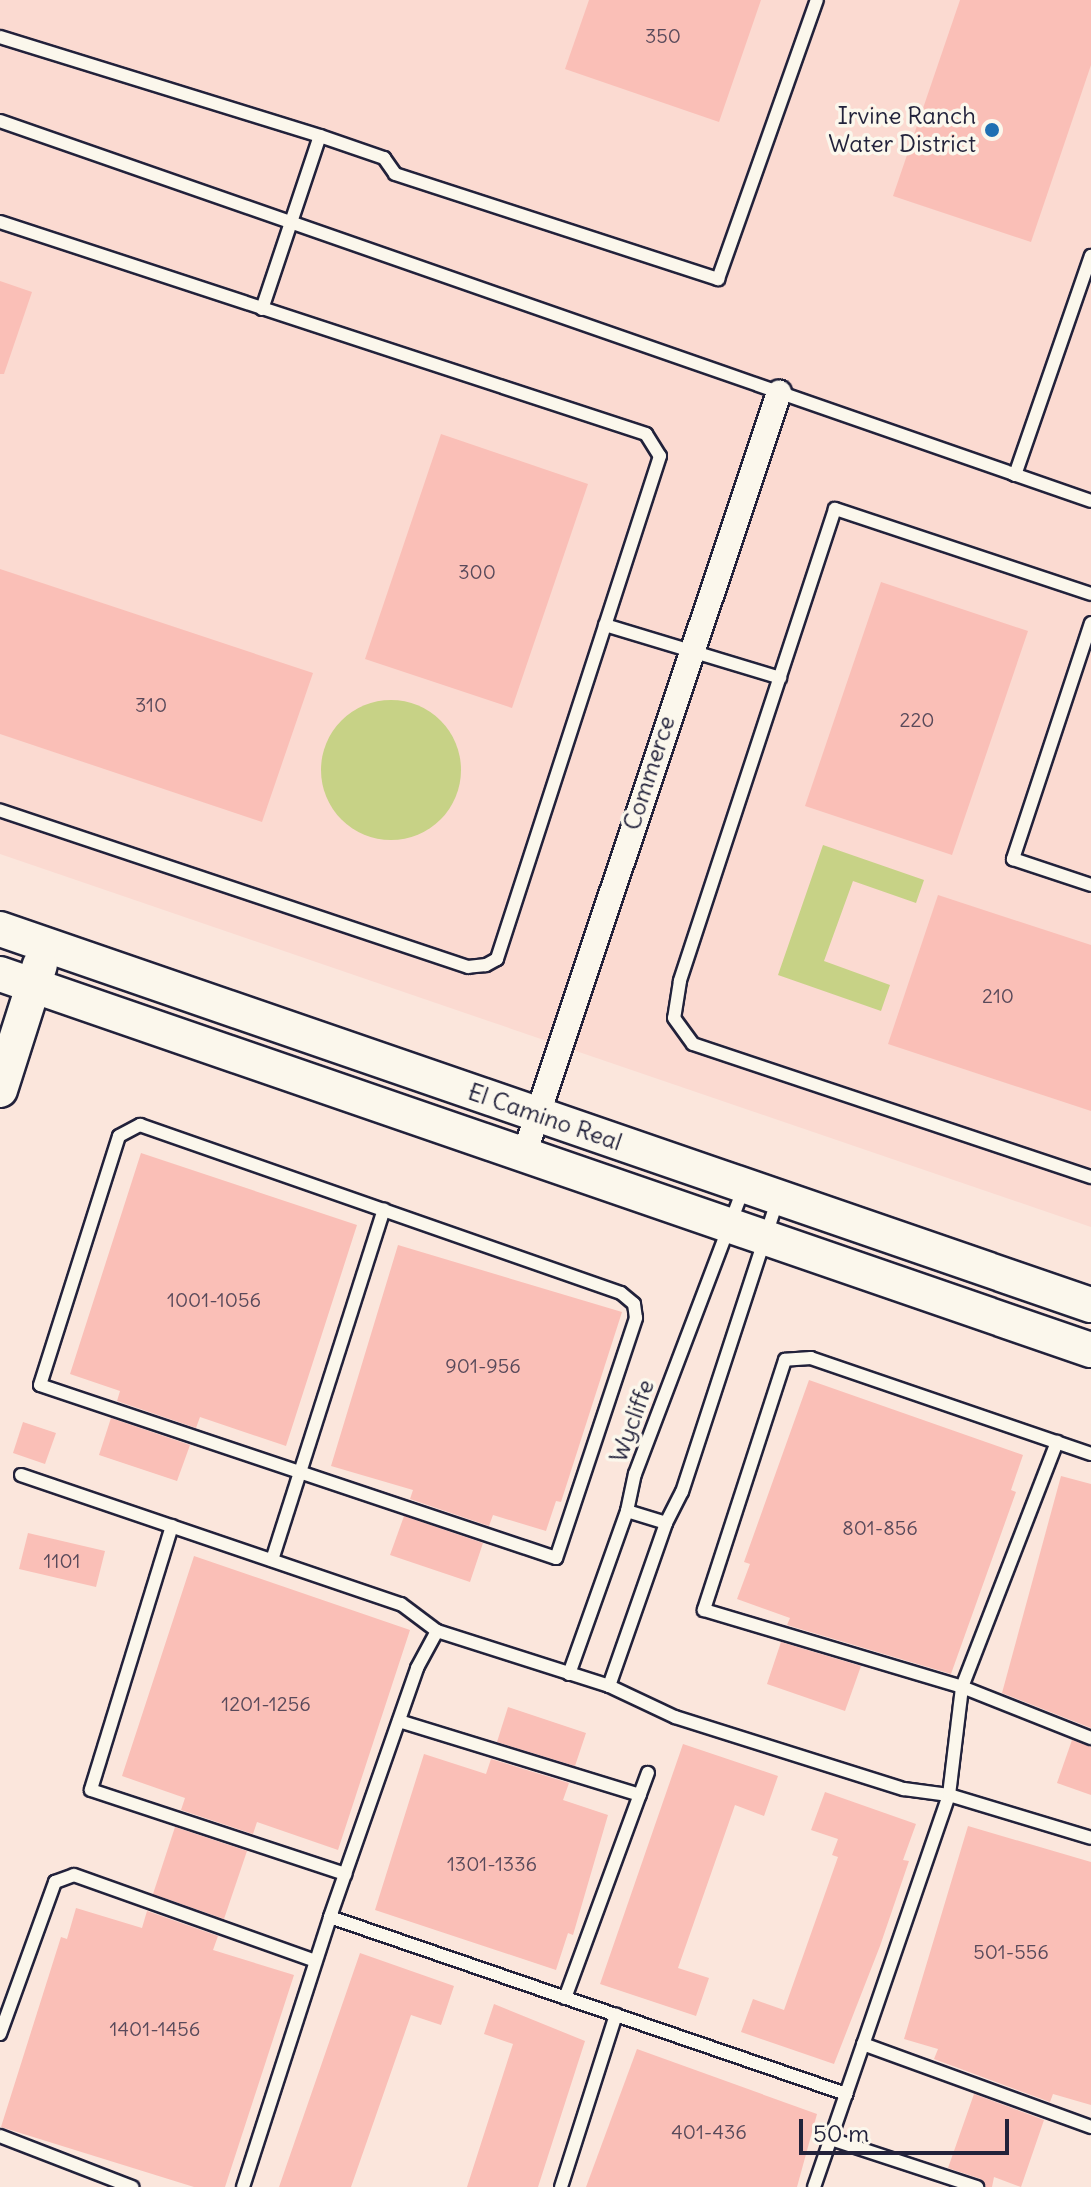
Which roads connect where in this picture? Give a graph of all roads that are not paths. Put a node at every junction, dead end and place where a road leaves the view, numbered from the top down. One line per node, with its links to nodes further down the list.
1 (817, 0): 4 (lane)
2 (0, 37): 4 (lane)
3 (0, 121): 6 (lane)
4 (320, 136): 6 (lane)
5 (0, 222): 8 (lane)
6 (291, 223): 8 (lane); 9 (lane)
7 (1091, 256): 10 (lane)
8 (262, 309): 14 (lane)
9 (779, 393): 10 (lane); 15 (street, Commerce)
10 (1015, 475): 11 (lane)
11 (1091, 501)
12 (1091, 594): 16 (lane)
13 (1091, 623): 18 (lane)
14 (605, 625): 15 (lane); 17 (lane)
15 (689, 650): 16 (lane); 24 (street, Commerce)
16 (780, 678): 26 (lane)
17 (0, 810)
18 (1091, 885)
19 (0, 929): 20 (main road, El Camino Real)
20 (47, 946): 22 (main road); 24 (main road, El Camino Real)
21 (0, 974): 22 (main road, El Camino Real)
22 (33, 986): 23 (main road); 25 (main road, El Camino Real)
23 (0, 1090)
24 (537, 1114): 25 (street, Commerce); 27 (main road, El Camino Real)
25 (524, 1155): 30 (main road, El Camino Real)
26 (1091, 1177)
27 (744, 1186): 28 (main road, El Camino Real); 30 (lane, Wycliffe)
28 (778, 1198): 31 (lane); 32 (main road, El Camino Real)
29 (384, 1209): 36 (lane); 36 (lane); 36 (lane)
30 (729, 1227): 31 (main road, El Camino Real); 38 (lane, Wycliffe)
31 (765, 1239): 33 (main road, El Camino Real); 39 (lane)
32 (1091, 1305)
33 (1091, 1350)
34 (1057, 1442): 35 (lane); 45 (lane); 45 (lane)
35 (1091, 1454)
36 (300, 1471): 41 (lane)
37 (21, 1475): 40 (lane)
38 (627, 1511): 39 (lane); 43 (lane, Wycliffe)
39 (666, 1523): 44 (lane)
40 (172, 1526): 41 (lane); 52 (lane)
41 (272, 1560): 42 (lane)
42 (437, 1631): 43 (lane); 46 (lane)
43 (569, 1674): 44 (lane)
44 (609, 1686): 50 (lane)
45 (962, 1687): 47 (lane); 50 (lane)
46 (399, 1721): 49 (lane); 52 (lane)
47 (1091, 1738)
48 (648, 1773): 49 (lane)
49 (640, 1795): 55 (lane)
50 (949, 1795): 51 (lane); 58 (lane)
51 (1091, 1838)
52 (345, 1874): 53 (lane)
53 (330, 1917): 54 (lane); 55 (lane)
54 (315, 1961): 57 (lane); 64 (lane)
55 (565, 1998): 56 (lane)
56 (616, 2015): 59 (lane); 65 (lane)
57 (0, 2034)
58 (863, 2044): 59 (lane); 60 (lane)
59 (846, 2094): 62 (lane)
60 (1091, 2127)
61 (0, 2136): 63 (lane)
62 (831, 2139): 66 (lane); 67 (lane)
63 (132, 2187)
64 (243, 2187)
65 (561, 2187)
66 (814, 2187)
67 (977, 2187)

